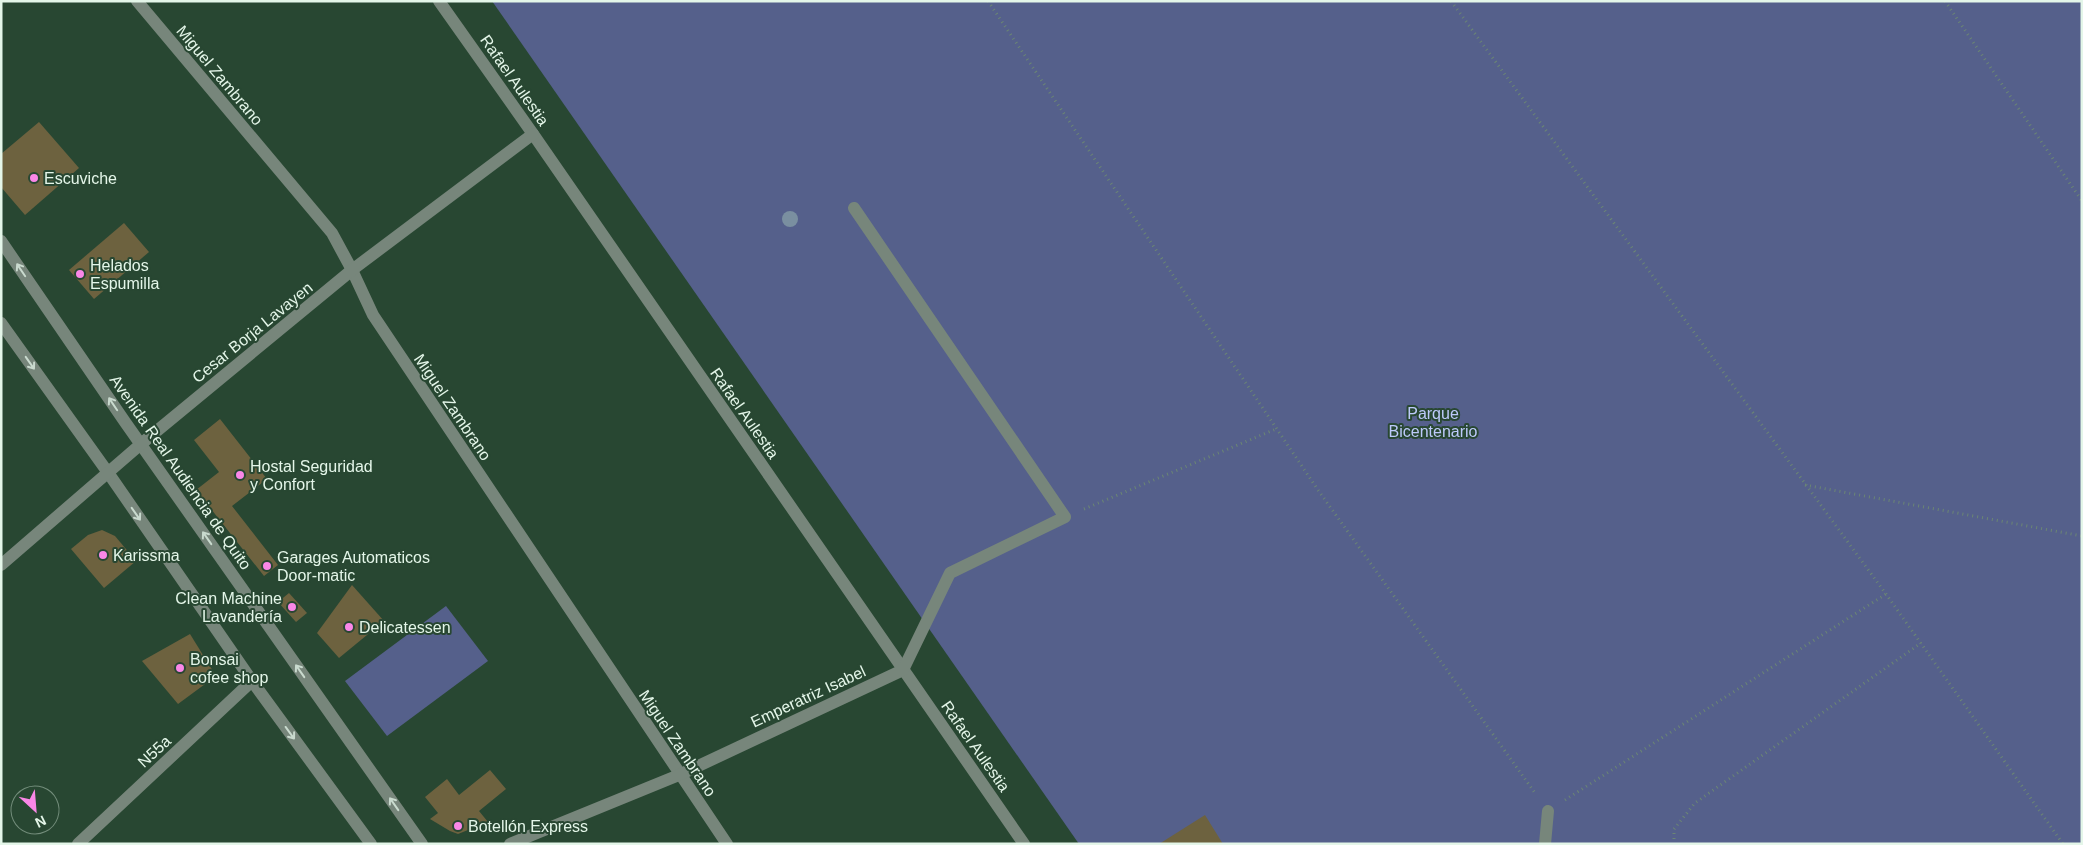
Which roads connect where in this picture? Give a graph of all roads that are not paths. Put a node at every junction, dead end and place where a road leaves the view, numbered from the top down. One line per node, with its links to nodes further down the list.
1 (136, 1): 6 (street, Miguel Zambrano)
2 (439, 1): 3 (street, Rafael Aulestia)
3 (533, 134): 6 (street, Cesar Borja Lavayen); 11 (street, Rafael Aulestia)
4 (854, 208): 11 (street)
5 (1, 241): 8 (street, Avenida Real Audiencia de Quito, one-way to 5)
6 (352, 270): 8 (street, Cesar Borja Lavayen); 13 (street, Miguel Zambrano)
7 (1, 323): 9 (street, one-way to 9)
8 (141, 444): 9 (street, Cesar Borja Lavayen); 17 (street, Avenida Real Audiencia de Quito, one-way to 8)
9 (108, 474): 10 (street, Cesar Borja Lavayen); 12 (street, one-way to 12)
10 (1, 565)
11 (903, 670): 13 (street, Emperatriz Isabel); 20 (street, Rafael Aulestia)
12 (252, 682): 15 (street, N55a); 16 (street, one-way to 16)
13 (679, 775): 18 (street, Emperatriz Isabel); 19 (street, Miguel Zambrano)
14 (1548, 811): 21 (street)
15 (78, 844)
16 (371, 844)
17 (422, 844)
18 (510, 844)
19 (727, 844)
20 (1024, 844)
21 (1545, 844)

